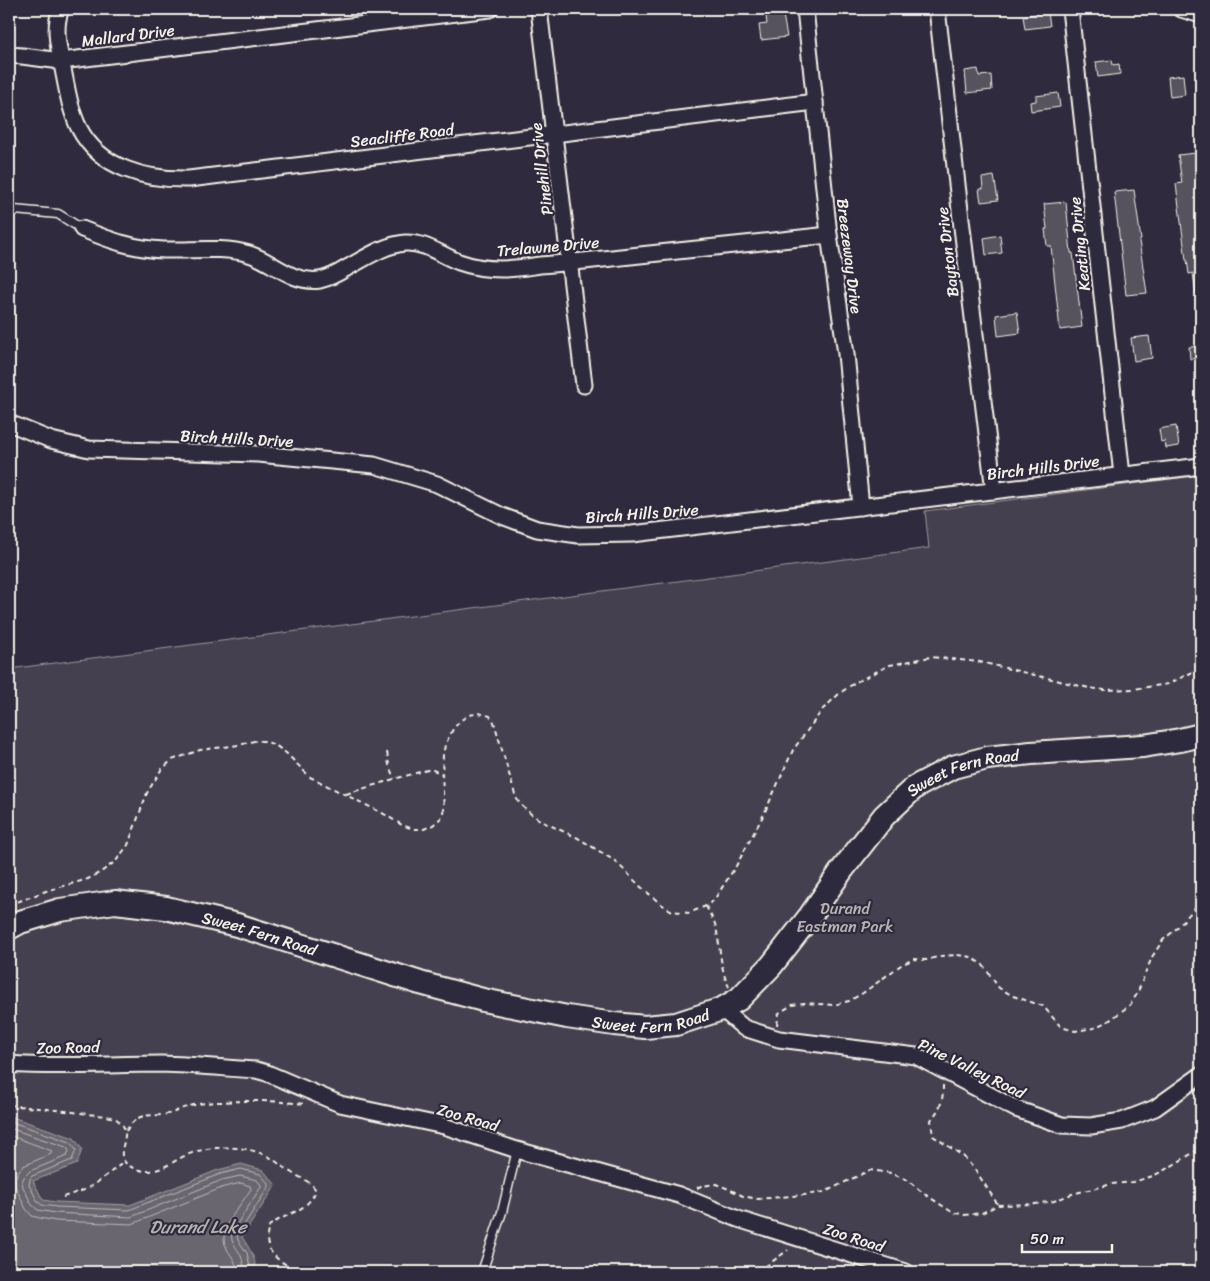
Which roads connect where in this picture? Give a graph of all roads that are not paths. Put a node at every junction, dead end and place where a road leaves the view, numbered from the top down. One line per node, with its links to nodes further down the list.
1 (61, 9): 11 (street, Seacliffe Road)
2 (490, 9): 8 (street, Mallard Drive)
3 (538, 9): 13 (street, Pinehill Drive)
4 (806, 9): 12 (street, Breezeway Drive)
5 (937, 9): 22 (street, Bayton Drive)
6 (1070, 9): 21 (street, Keating Drive)
7 (1180, 9): 9 (street)
8 (407, 13): 11 (street, Mallard Drive)
9 (1201, 15)
10 (9, 55): 11 (street, Mallard Drive)
11 (61, 61): 13 (street, Seacliffe Road)
12 (815, 102): 13 (street, Seacliffe Road); 16 (street, Breezeway Drive)
13 (554, 133): 17 (street, Pinehill Drive)
14 (9, 207): 15 (lane)
15 (82, 229): 17 (street, Trelawne Drive)
16 (829, 235): 17 (street, Trelawne Drive); 23 (street, Breezeway Drive)
17 (569, 263): 18 (street, Pinehill Drive)
18 (584, 385)
19 (9, 423): 23 (street, Birch Hills Drive)
20 (1201, 466): 21 (street, Birch Hills Drive)
21 (1122, 475): 22 (street, Birch Hills Drive)
22 (994, 491): 23 (street, Birch Hills Drive)
23 (862, 507)
24 (1201, 735): 26 (main road, Sweet Fern Road)
25 (9, 928): 26 (main road, Sweet Fern Road)
26 (731, 1004): 28 (street, Pine Valley Road)
27 (9, 1064): 29 (street, Zoo Road)
28 (1201, 1075)
29 (516, 1150): 30 (lane); 31 (street, Zoo Road)
30 (482, 1272)
31 (906, 1272)

